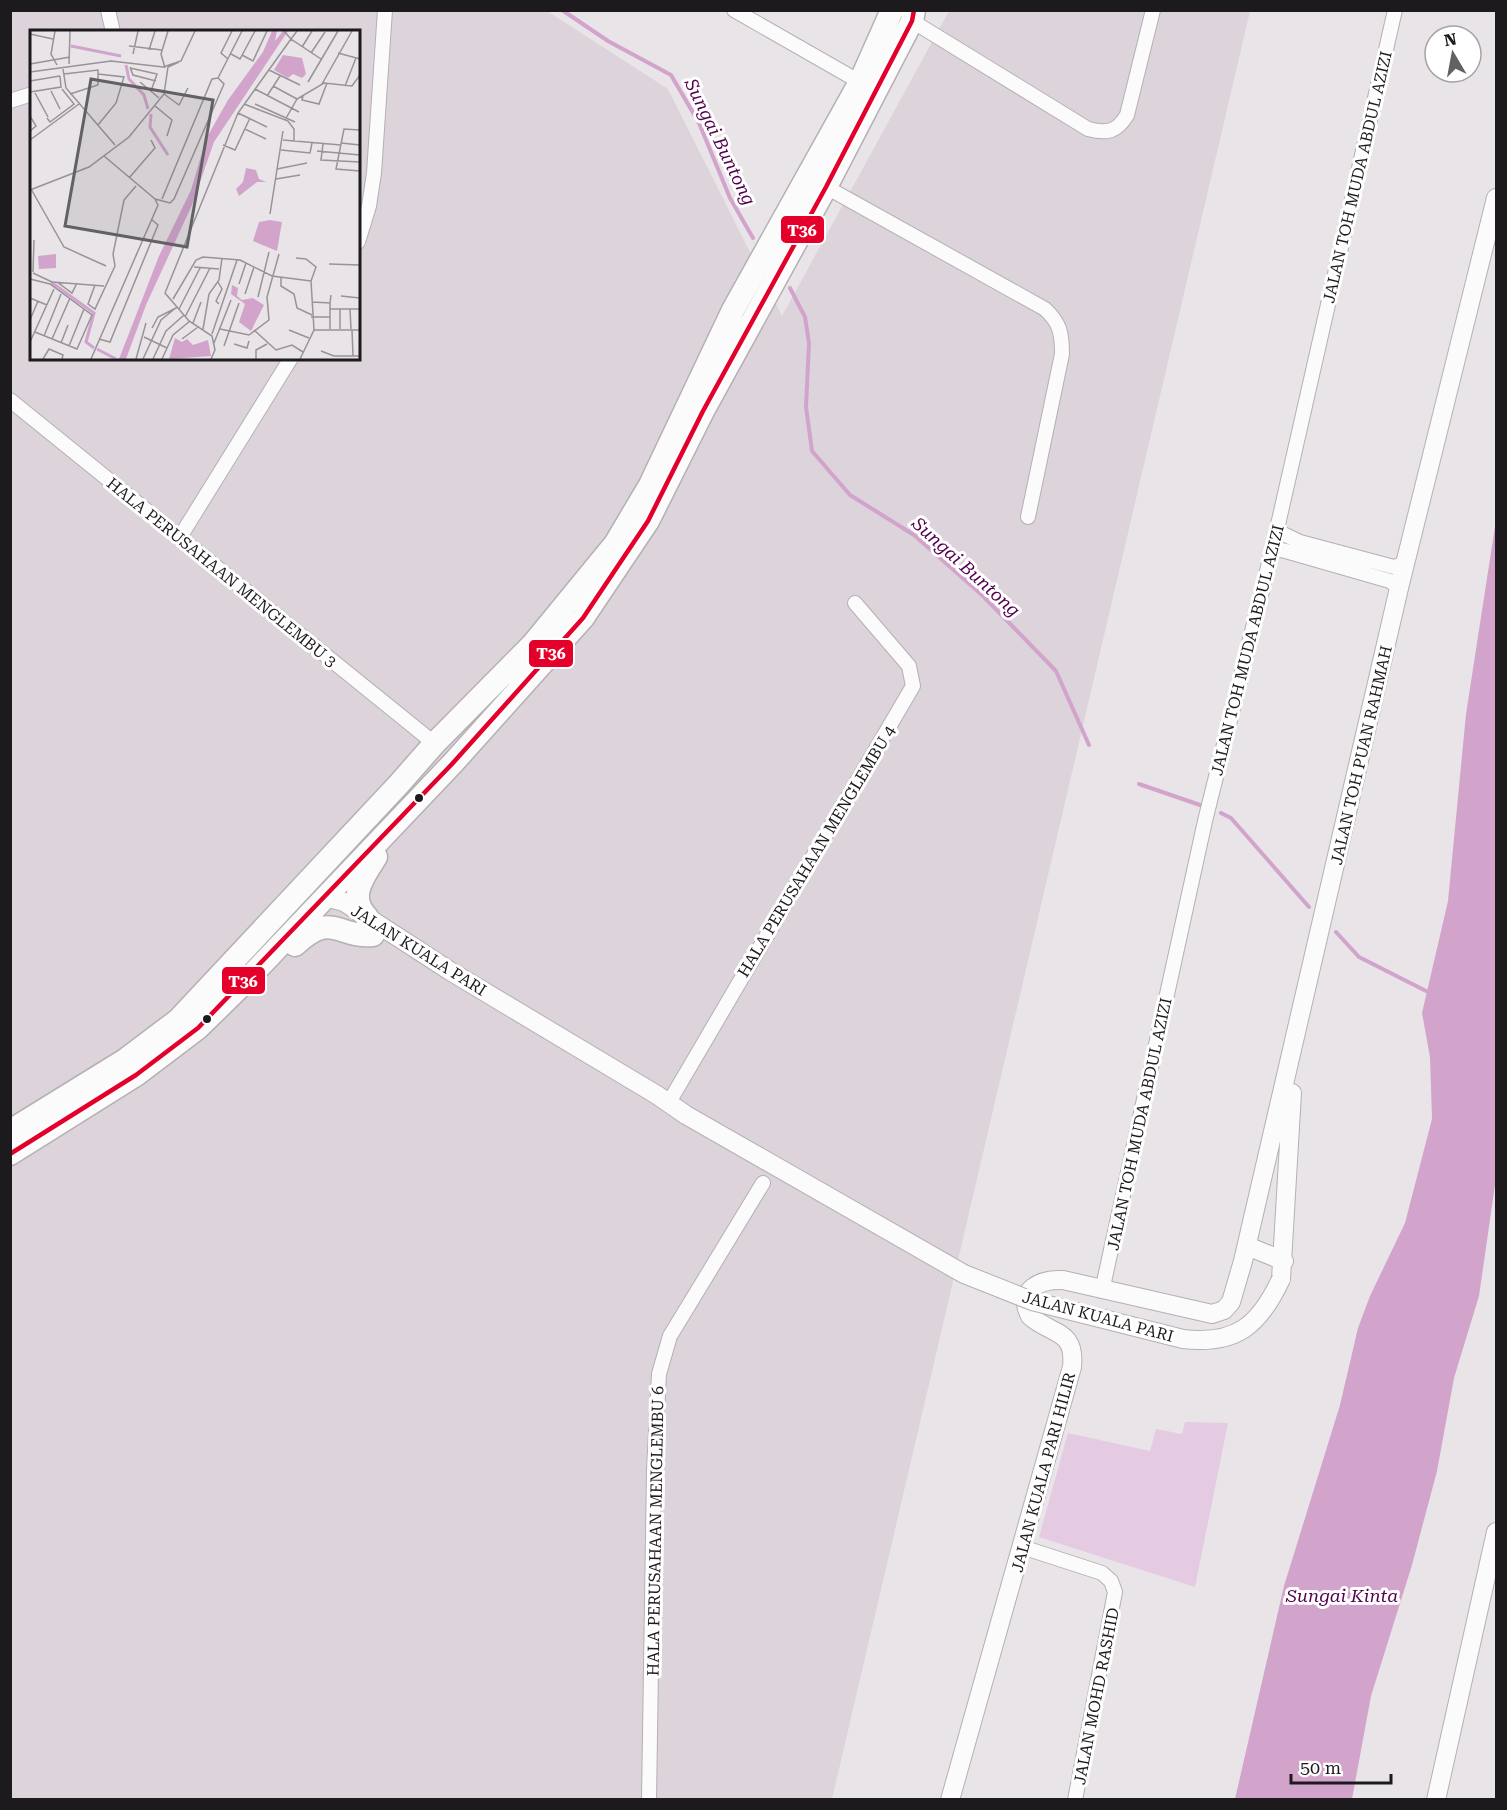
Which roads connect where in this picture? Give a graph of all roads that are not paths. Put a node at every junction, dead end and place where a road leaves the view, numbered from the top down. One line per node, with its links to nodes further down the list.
1 (108, 10): 9 (street)
2 (385, 10): 15 (street)
3 (734, 10): 7 (street)
4 (892, 10): 10 (main road)
5 (1153, 10): 8 (street)
6 (1395, 10): 19 (street, JALAN TOH MUDA ABDUL AZIZI)
7 (750, 15): 10 (street)
8 (913, 16): 13 (main road)
9 (113, 30)
10 (860, 82): 26 (main road)
11 (30, 95): 12 (street)
12 (10, 101)
13 (826, 187): 18 (street); 27 (main road)
14 (1497, 198): 23 (street, JALAN TOH PUAN RAHMAH)
15 (360, 235)
16 (290, 360): 20 (street)
17 (10, 400): 20 (street, HALA PERUSAHAAN MENGLEMBU 3)
18 (1028, 517)
19 (1277, 531): 21 (street); 22 (street, JALAN TOH MUDA ABDUL AZIZI)
20 (180, 537): 26 (street, HALA PERUSAHAAN MENGLEMBU 3)
21 (1298, 548): 22 (street); 23 (street); 24 (street)
22 (1272, 551): 38 (street, JALAN TOH MUDA ABDUL AZIZI)
23 (1405, 563): 24 (street, JALAN TOH PUAN RAHMAH)
24 (1399, 588): 31 (street, JALAN TOH PUAN RAHMAH)
25 (855, 603): 32 (street, HALA PERUSAHAAN MENGLEMBU 4)
26 (434, 743): 28 (main road); 30 (main road)
27 (390, 828): 28 (main road); 29 (main road)
28 (326, 897): 29 (street, JALAN KUALA PARI); 30 (main road)
29 (370, 926): 30 (main road); 32 (street, JALAN KUALA PARI)
30 (189, 1023): 33 (main road); 34 (main road)
31 (1294, 1048): 36 (street, JALAN TOH PUAN RAHMAH); 37 (street, JALAN KUALA PARI)
32 (668, 1104): 37 (street, JALAN KUALA PARI, bridge)
33 (10, 1131)
34 (10, 1154)
35 (763, 1183): 42 (street, HALA PERUSAHAAN MENGLEMBU 6)
36 (1247, 1246): 37 (street); 39 (street, JALAN TOH PUAN RAHMAH)
37 (1284, 1261)
38 (1102, 1291): 39 (street, JALAN KUALA PARI HILIR); 41 (street, JALAN KUALA PARI HILIR)
39 (1224, 1310)
40 (1497, 1532): 45 (street)
41 (1022, 1547): 43 (street, JALAN KUALA PARI HILIR); 44 (street, JALAN MOHD RASHID)
42 (649, 1800)
43 (950, 1800)
44 (1076, 1800)
45 (1436, 1800)

